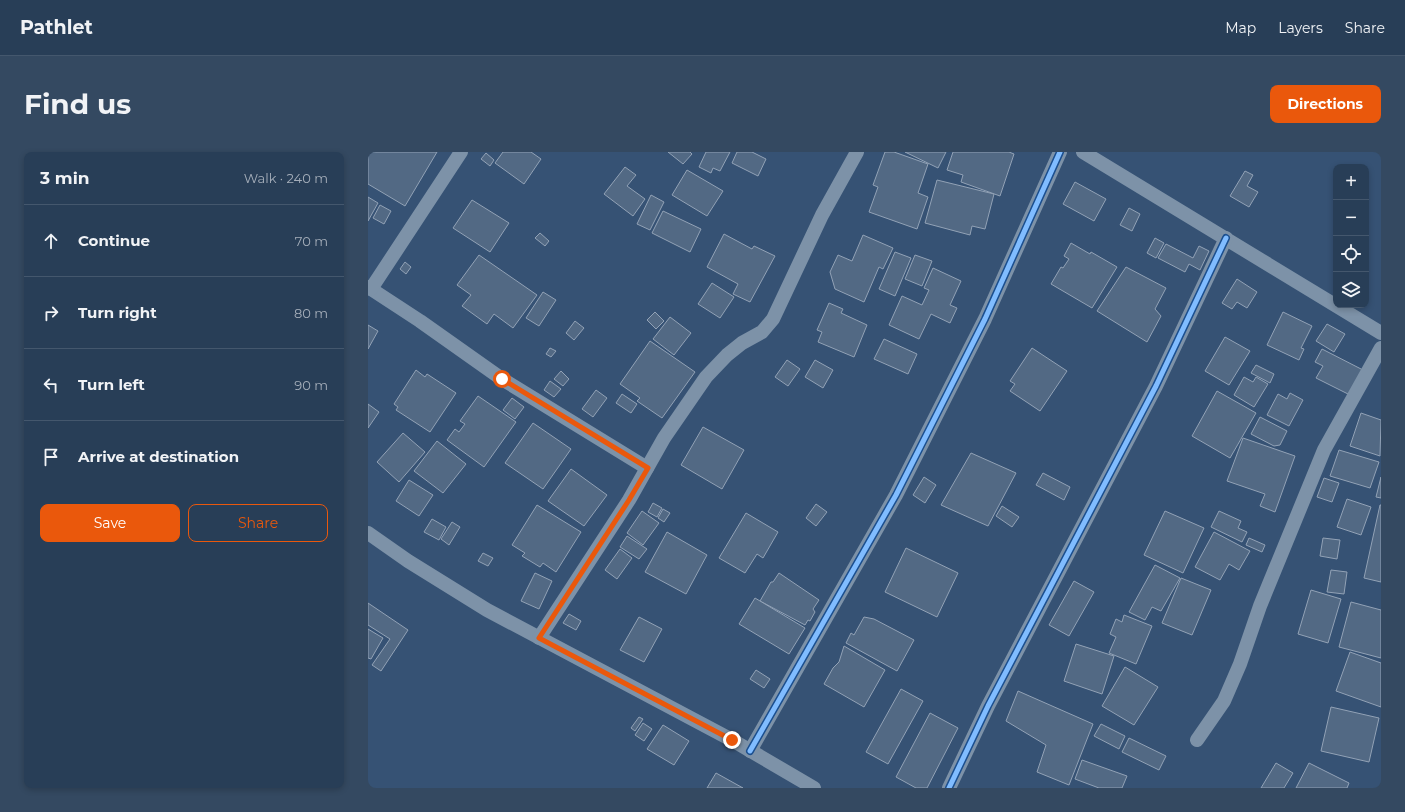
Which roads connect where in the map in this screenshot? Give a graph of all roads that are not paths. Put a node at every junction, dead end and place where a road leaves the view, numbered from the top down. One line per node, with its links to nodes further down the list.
1 (461, 152): 6 (street)
2 (857, 152): 9 (street)
3 (1060, 152): 13 (street)
4 (1083, 152): 5 (street)
5 (1226, 238): 7 (street); 15 (street)
6 (370, 288): 9 (street)
7 (1381, 333)
8 (1381, 348): 12 (street)
9 (648, 468): 11 (street)
10 (368, 533): 11 (street)
11 (539, 638): 13 (street)
12 (1197, 740)
13 (750, 751): 14 (street)
14 (814, 788)
15 (949, 788)

